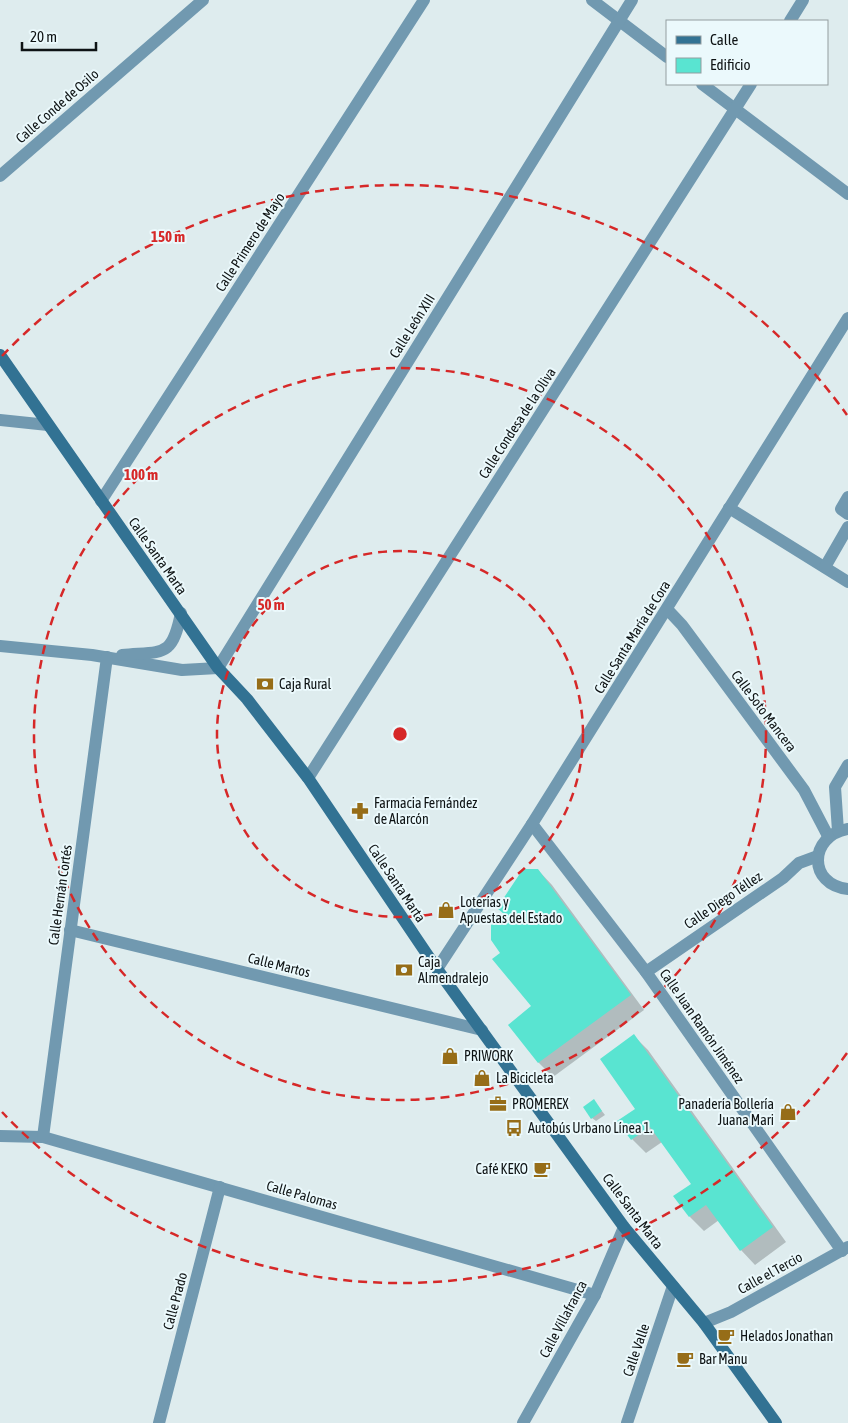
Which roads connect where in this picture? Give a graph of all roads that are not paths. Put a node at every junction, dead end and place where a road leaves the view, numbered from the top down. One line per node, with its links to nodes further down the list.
1 (203, 0): 12 (street, Calle Conde de Osilo)
2 (424, 0): 19 (street, Calle Primero de Mayo)
3 (592, 0): 7 (street)
4 (632, 0): 7 (street, Calle León XIII)
5 (803, 0): 6 (street)
6 (791, 20)
7 (619, 21): 8 (street); 29 (street, Calle León XIII)
8 (666, 56)
9 (703, 85): 11 (street)
10 (750, 85): 11 (street, Calle Condesa de la Oliva)
11 (735, 109): 13 (street); 31 (street, Calle Condesa de la Oliva)
12 (0, 176)
13 (848, 194)
14 (848, 318): 20 (street, Calle Santa María de Cora)
15 (0, 355): 17 (street, Calle Santa Marta)
16 (0, 420): 17 (street)
17 (48, 425): 19 (street, Calle Santa Marta)
18 (848, 497): 21 (street)
19 (101, 501): 26 (street, Calle Santa Marta)
20 (730, 508): 23 (street); 25 (street, Calle Santa María de Cora)
21 (848, 514)
22 (848, 527): 23 (street)
23 (825, 568): 24 (street)
24 (848, 582)
25 (667, 609): 32 (street, Calle Santa María de Cora); 33 (street, Calle Soto Mancera)
26 (181, 613): 28 (street); 29 (street, Calle Santa Marta)
27 (0, 646): 28 (street)
28 (108, 657): 29 (street); 36 (street, Calle Hernán Cortés)
29 (218, 668): 31 (street, Calle Santa Marta)
30 (848, 765): 33 (street)
31 (308, 778): 37 (street, Calle Santa Marta)
32 (532, 824): 37 (street, Calle Santa María de Cora); 38 (street, Calle Juan Ramón Jiménez)
33 (838, 832): 34 (street)
34 (818, 856): 35 (street); 38 (street, Calle Diego Téllez)
35 (848, 889)
36 (70, 930): 39 (street, Calle Martos); 41 (street, Calle Hernán Cortés)
37 (437, 969): 39 (street, Calle Santa Marta)
38 (646, 972): 44 (street, Calle Juan Ramón Jiménez)
39 (482, 1030): 43 (street, Calle Santa Marta)
40 (0, 1136): 41 (street, Calle Palomas)
41 (43, 1137): 42 (street, Calle Palomas)
42 (220, 1187): 46 (street, Calle Palomas); 48 (street, Calle Prado)
43 (624, 1227): 45 (street, Calle Santa Marta); 46 (street, Calle Villafranca)
44 (845, 1249): 47 (street, Calle el Tercio)
45 (673, 1286): 47 (street, Calle Santa Marta); 50 (street, Calle Valle)
46 (595, 1295): 49 (street, Calle Villafranca)
47 (704, 1323): 51 (street, Calle Santa Marta)
48 (159, 1423)
49 (523, 1423)
50 (627, 1423)
51 (776, 1423)

